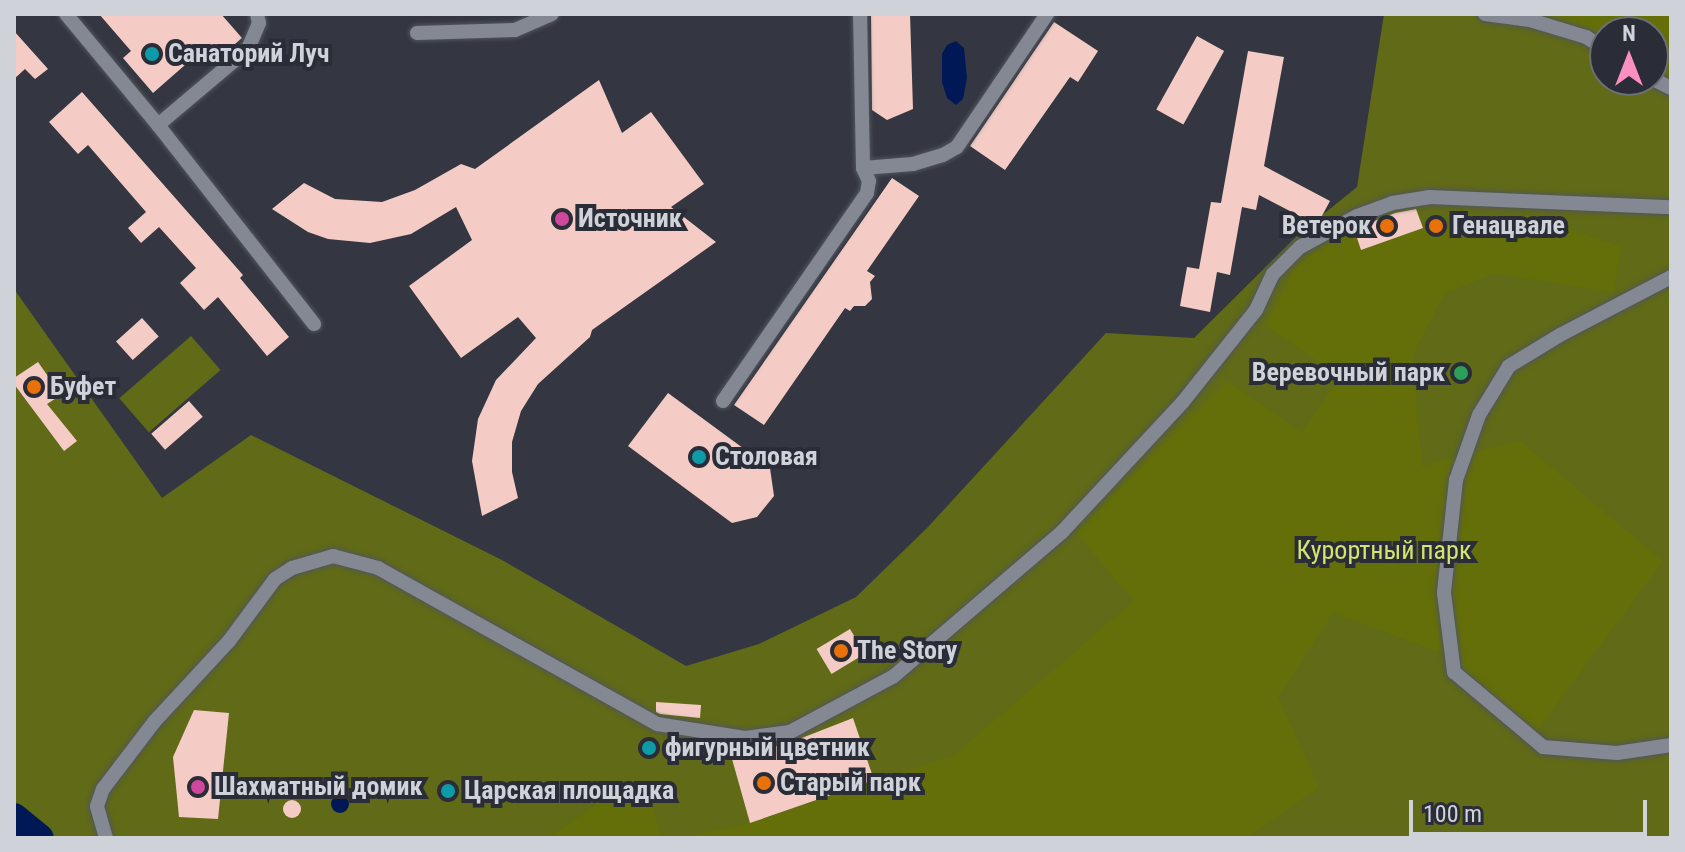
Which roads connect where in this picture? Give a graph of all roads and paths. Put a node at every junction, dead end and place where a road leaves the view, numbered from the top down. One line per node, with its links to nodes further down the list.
1 (66, 14): 9 (lane)
2 (257, 14): 9 (lane)
3 (552, 14): 7 (lane)
4 (860, 14): 10 (lane)
5 (1047, 14): 10 (lane)
6 (1485, 14): 8 (lane)
7 (417, 33)
8 (1589, 39)
9 (158, 125): 13 (lane)
10 (863, 168): 14 (lane)
11 (1671, 207): 16 (lane)
12 (1671, 277): 15 (lane)
13 (314, 324)
14 (723, 401)
15 (1671, 745)
16 (106, 838)

